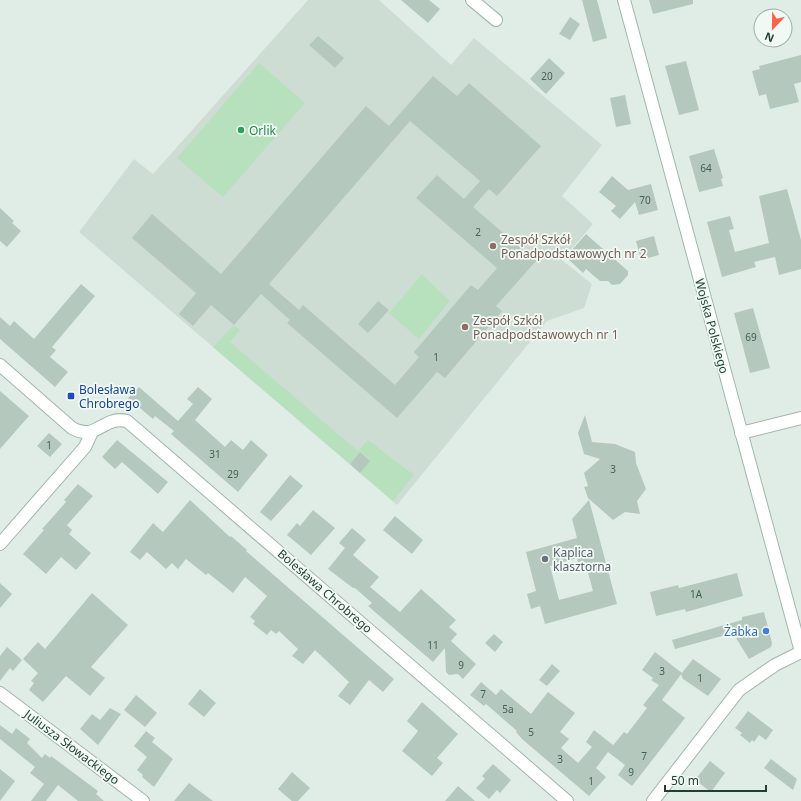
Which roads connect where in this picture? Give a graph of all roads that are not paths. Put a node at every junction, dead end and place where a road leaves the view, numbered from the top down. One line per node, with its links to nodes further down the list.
1 (472, 0): 3 (street)
2 (624, 0): 7 (street, Wojska Polskiego)
3 (496, 20)
4 (0, 365): 6 (street)
5 (801, 418): 7 (street)
6 (92, 432): 8 (street); 12 (street, Bolesława Chrobrego)
7 (741, 434): 9 (street, Wojska Polskiego)
8 (0, 544)
9 (801, 652): 13 (street)
10 (0, 692): 11 (street, Juliusza Słowackiego)
11 (143, 801)
12 (567, 801)
13 (653, 801)

